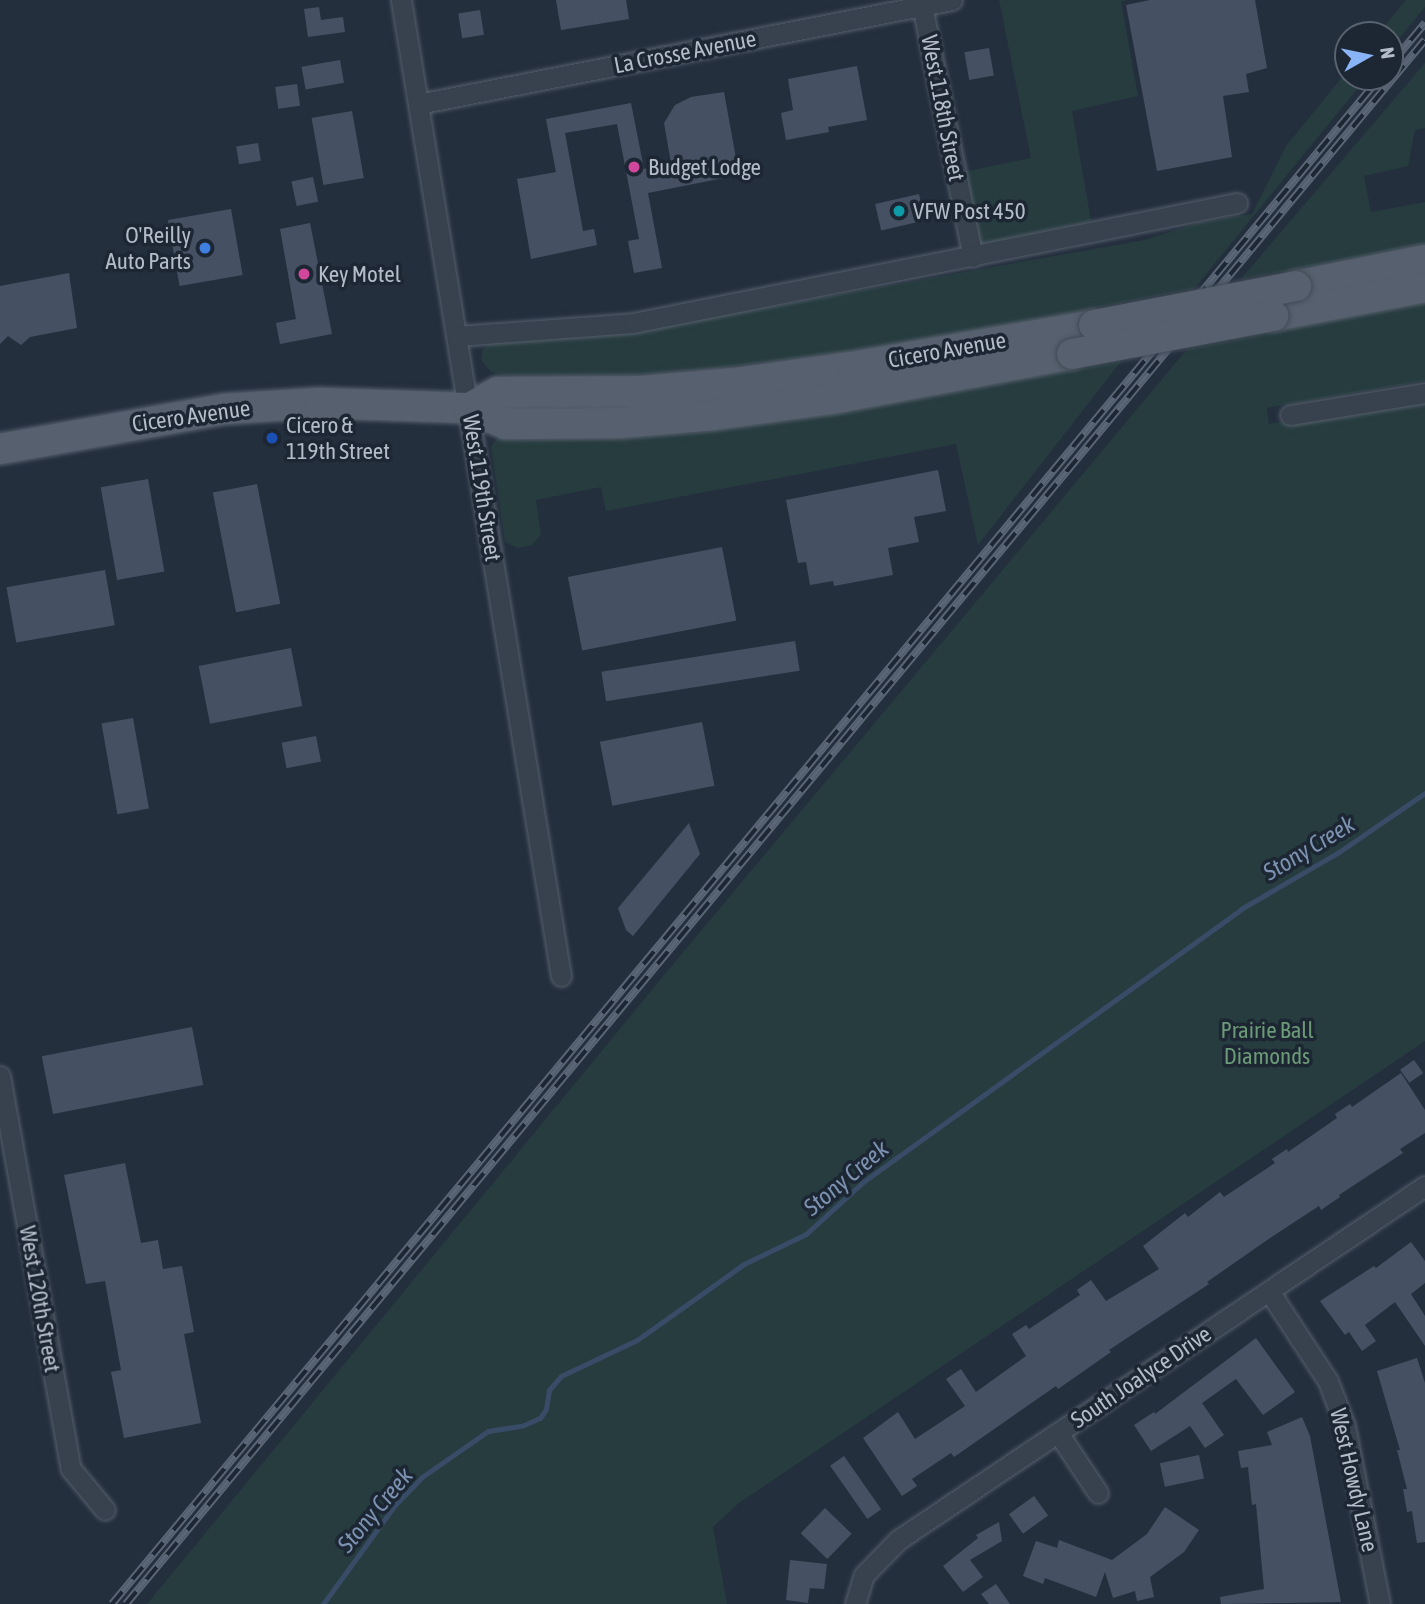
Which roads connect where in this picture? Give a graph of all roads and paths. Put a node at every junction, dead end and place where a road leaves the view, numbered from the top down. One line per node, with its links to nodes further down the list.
1 (401, 0): 4 (street, West 119th Street)
2 (952, 0): 3 (street, La Crosse Avenue)
3 (922, 3): 4 (street, La Crosse Avenue); 6 (street, West 118th Street)
4 (418, 104): 9 (street, West 119th Street)
5 (1237, 203): 6 (street)
6 (973, 257): 9 (street)
7 (1425, 261): 11 (main road, Cicero Avenue, bridge)
8 (1425, 287): 11 (main road, Cicero Avenue, bridge)
9 (457, 336): 11 (street, West 119th Street)
10 (1425, 393): 12 (street)
11 (469, 408): 13 (main road, Cicero Avenue); 14 (street, West 119th Street)
12 (1290, 415)
13 (0, 449)
14 (561, 976)
15 (0, 1076): 20 (street, West 120th Street)
16 (1425, 1186): 17 (street, South Joalyce Drive)
17 (1269, 1291): 18 (street, South Joalyce Drive); 22 (street, West Howdy Lane)
18 (1058, 1433): 19 (street); 21 (street, South Joalyce Drive)
19 (1098, 1493)
20 (105, 1510)
21 (855, 1604)
22 (1380, 1604)

